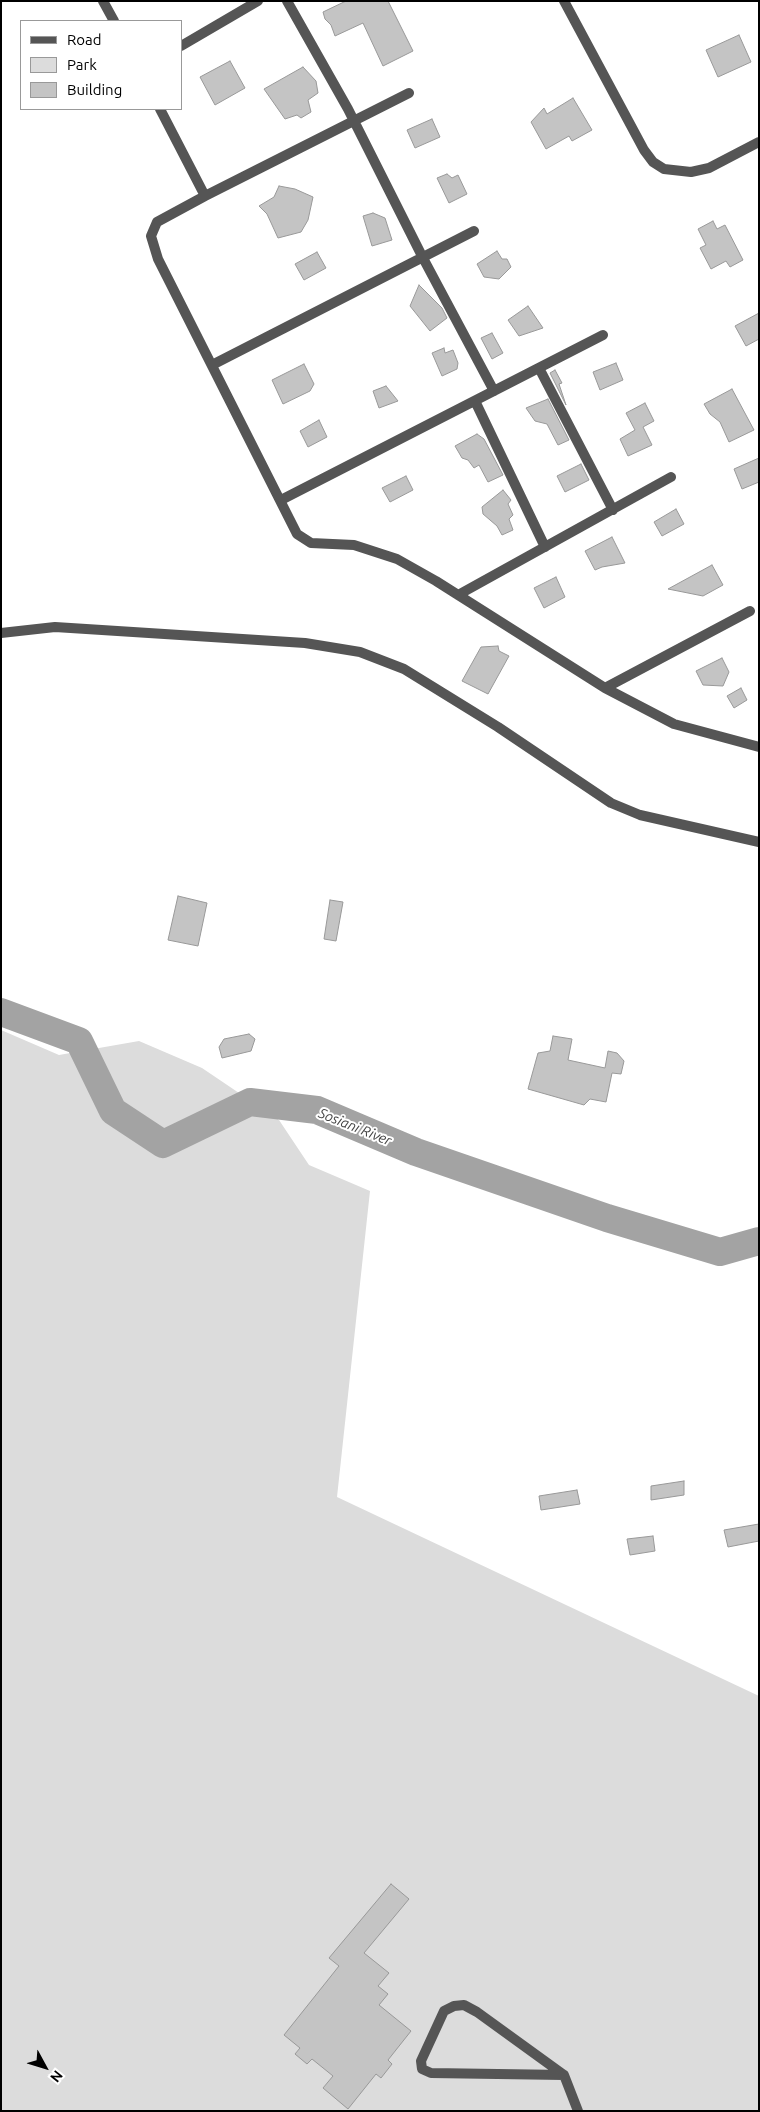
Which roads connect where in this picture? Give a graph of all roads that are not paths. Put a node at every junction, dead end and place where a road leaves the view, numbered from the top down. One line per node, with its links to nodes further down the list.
1 (103, 1): 5 (street)
2 (258, 1): 6 (street)
3 (287, 1): 9 (street)
4 (564, 1): 10 (street)
5 (113, 20)
6 (182, 45)
7 (409, 93): 9 (street)
8 (161, 110): 11 (street)
9 (354, 121): 11 (street); 13 (street)
10 (759, 142)
11 (205, 196): 15 (street)
12 (474, 230): 13 (street)
13 (423, 258): 15 (street); 17 (street)
14 (603, 334): 16 (street)
15 (212, 365): 20 (street)
16 (539, 368): 17 (street); 21 (street)
17 (494, 391): 18 (street)
18 (475, 401): 20 (street); 22 (street)
19 (671, 477): 21 (street)
20 (280, 500): 23 (street)
21 (613, 510): 22 (street)
22 (545, 547): 23 (street)
23 (458, 595): 26 (street)
24 (750, 610): 26 (street)
25 (1, 633): 28 (street)
26 (605, 688): 27 (street)
27 (759, 747)
28 (759, 842)
29 (564, 2075): 29 (street); 30 (street)
30 (578, 2111)

